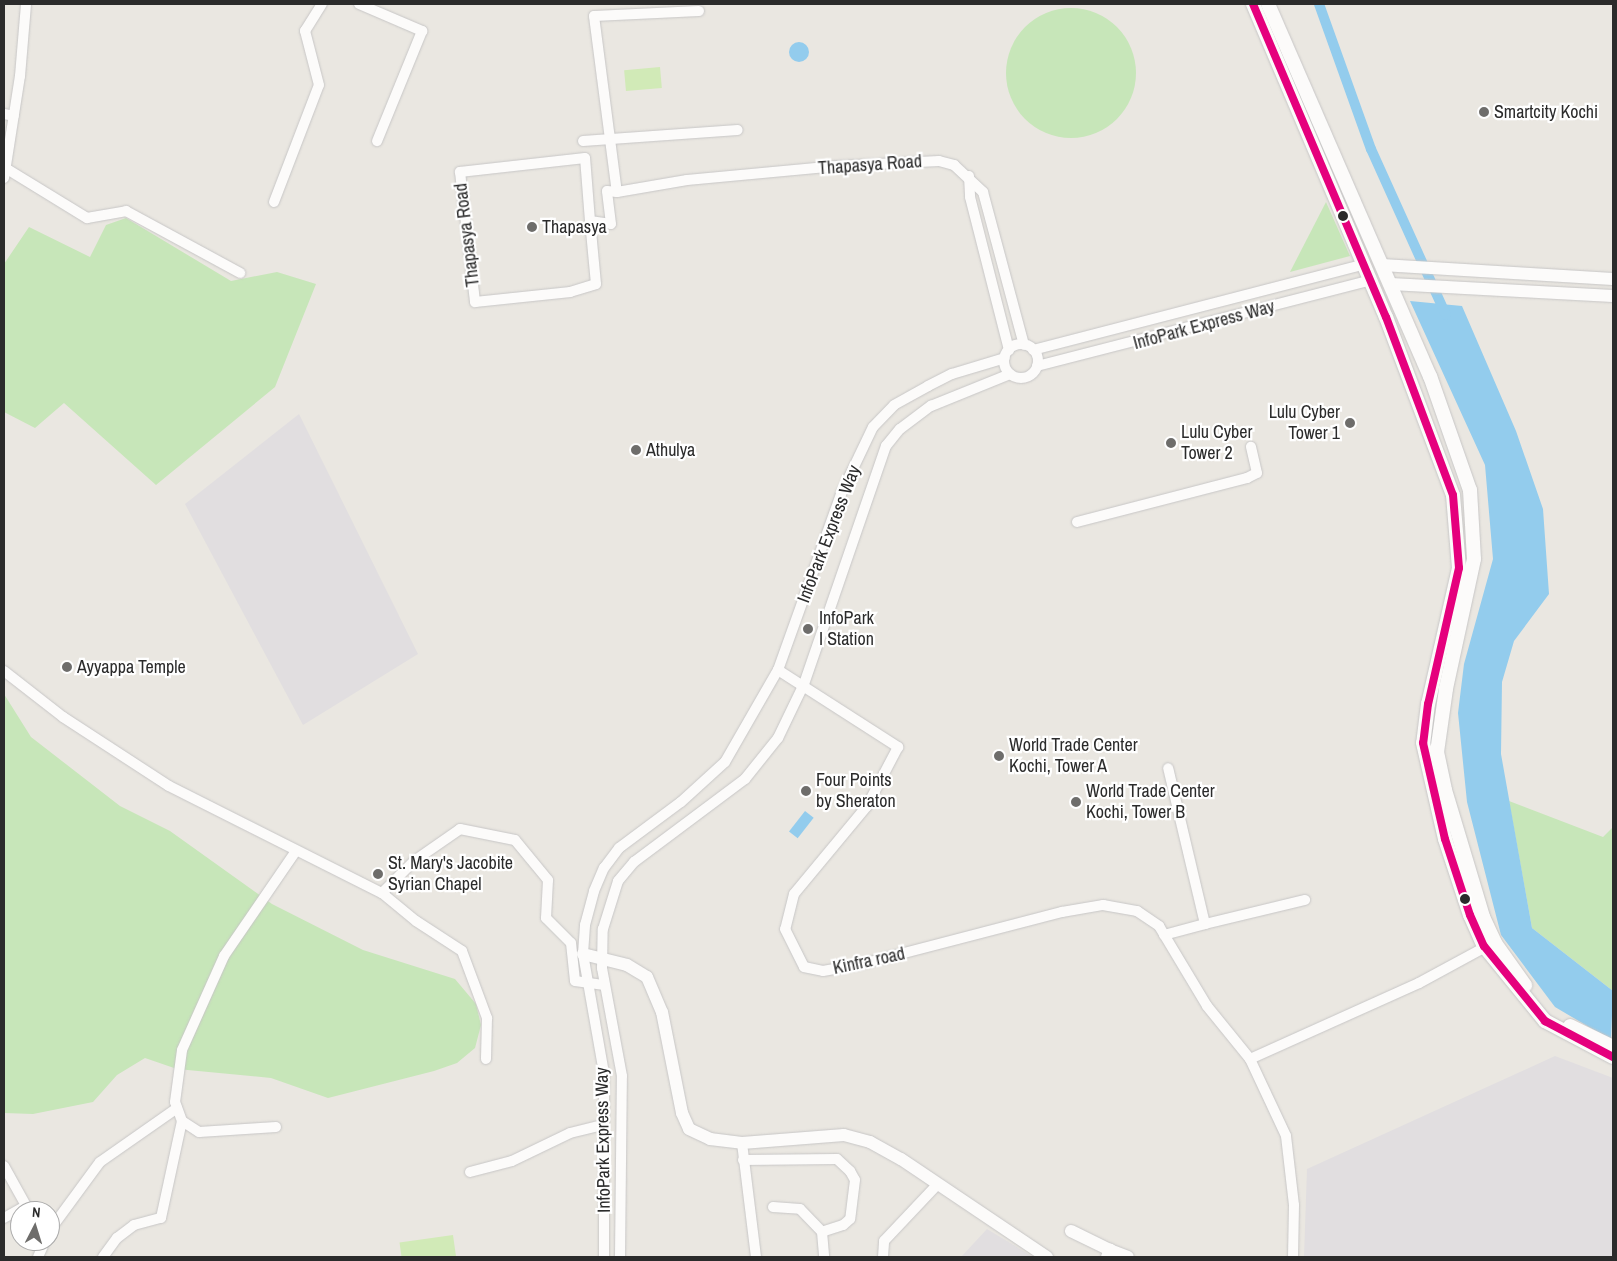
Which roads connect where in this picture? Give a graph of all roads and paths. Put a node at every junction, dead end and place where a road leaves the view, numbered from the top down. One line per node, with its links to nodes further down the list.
1 (26, 4): 8 (street)
2 (322, 4): 16 (street)
3 (359, 4): 11 (street)
4 (1253, 4): 18 (main road)
5 (1268, 4): 19 (main road)
6 (699, 11): 10 (street)
7 (4, 114): 8 (street)
8 (14, 116): 13 (street)
9 (738, 130): 10 (street)
10 (611, 140): 12 (street); 15 (street)
11 (377, 141)
12 (583, 141)
13 (5, 173): 20 (street)
14 (970, 176): 15 (street, Thapasya Road); 25 (street, Thapasya Road); 26 (street)
15 (617, 192): 17 (street)
16 (274, 202)
17 (590, 221): 17 (street, Thapasya Road)
18 (1362, 265): 22 (main road); 25 (street, InfoPark Express Way)
19 (1382, 265): 21 (street); 23 (main road)
20 (240, 273)
21 (1613, 279)
22 (1369, 281): 27 (street, InfoPark Express Way); 40 (main road)
23 (1398, 284): 24 (street); 40 (main road)
24 (1613, 296)
25 (1029, 347): 26 (street, InfoPark Express Way); 27 (street, Thapasya Road)
26 (1007, 354): 28 (street); 31 (street, InfoPark Express Way)
27 (1037, 366): 28 (street, InfoPark Express Way)
28 (1010, 374): 33 (street, InfoPark Express Way)
29 (1251, 447): 30 (street)
30 (1077, 522)
31 (778, 670): 33 (street); 41 (street, InfoPark Express Way)
32 (4, 671): 35 (street)
33 (804, 684): 39 (street, Kinfra road); 42 (street, InfoPark Express Way)
34 (1168, 768): 38 (street)
35 (296, 851): 36 (street); 49 (street)
36 (382, 893): 43 (street); 47 (street)
37 (1305, 900): 38 (street)
38 (1204, 924): 39 (street)
39 (1164, 936): 48 (street)
40 (1489, 944): 45 (main road); 46 (main road); 48 (street)
41 (583, 954): 42 (street); 43 (street, InfoPark Express Way)
42 (602, 957): 44 (street, InfoPark Express Way); 53 (street)
43 (587, 984): 44 (street); 51 (street, InfoPark Express Way)
44 (603, 985): 66 (street, InfoPark Express Way)
45 (1613, 1047)
46 (1613, 1057)
47 (486, 1059)
48 (1250, 1059): 72 (street)
49 (177, 1108): 50 (street); 60 (street)
50 (182, 1121): 52 (street); 64 (street)
51 (603, 1124): 56 (street); 65 (street, InfoPark Express Way)
52 (276, 1127)
53 (742, 1143): 54 (street); 57 (street)
54 (744, 1160): 62 (street); 67 (street)
55 (4, 1166): 58 (street)
56 (470, 1172)
57 (936, 1185): 69 (street); 70 (street)
58 (24, 1201)
59 (773, 1207): 62 (street)
60 (60, 1216)
61 (1071, 1231): 63 (street)
62 (822, 1232): 68 (street)
63 (1109, 1254): 71 (street)
64 (103, 1257)
65 (604, 1257)
66 (620, 1257)
67 (756, 1257)
68 (824, 1257)
69 (883, 1257)
70 (1047, 1257)
71 (1128, 1257)
72 (1294, 1257)

